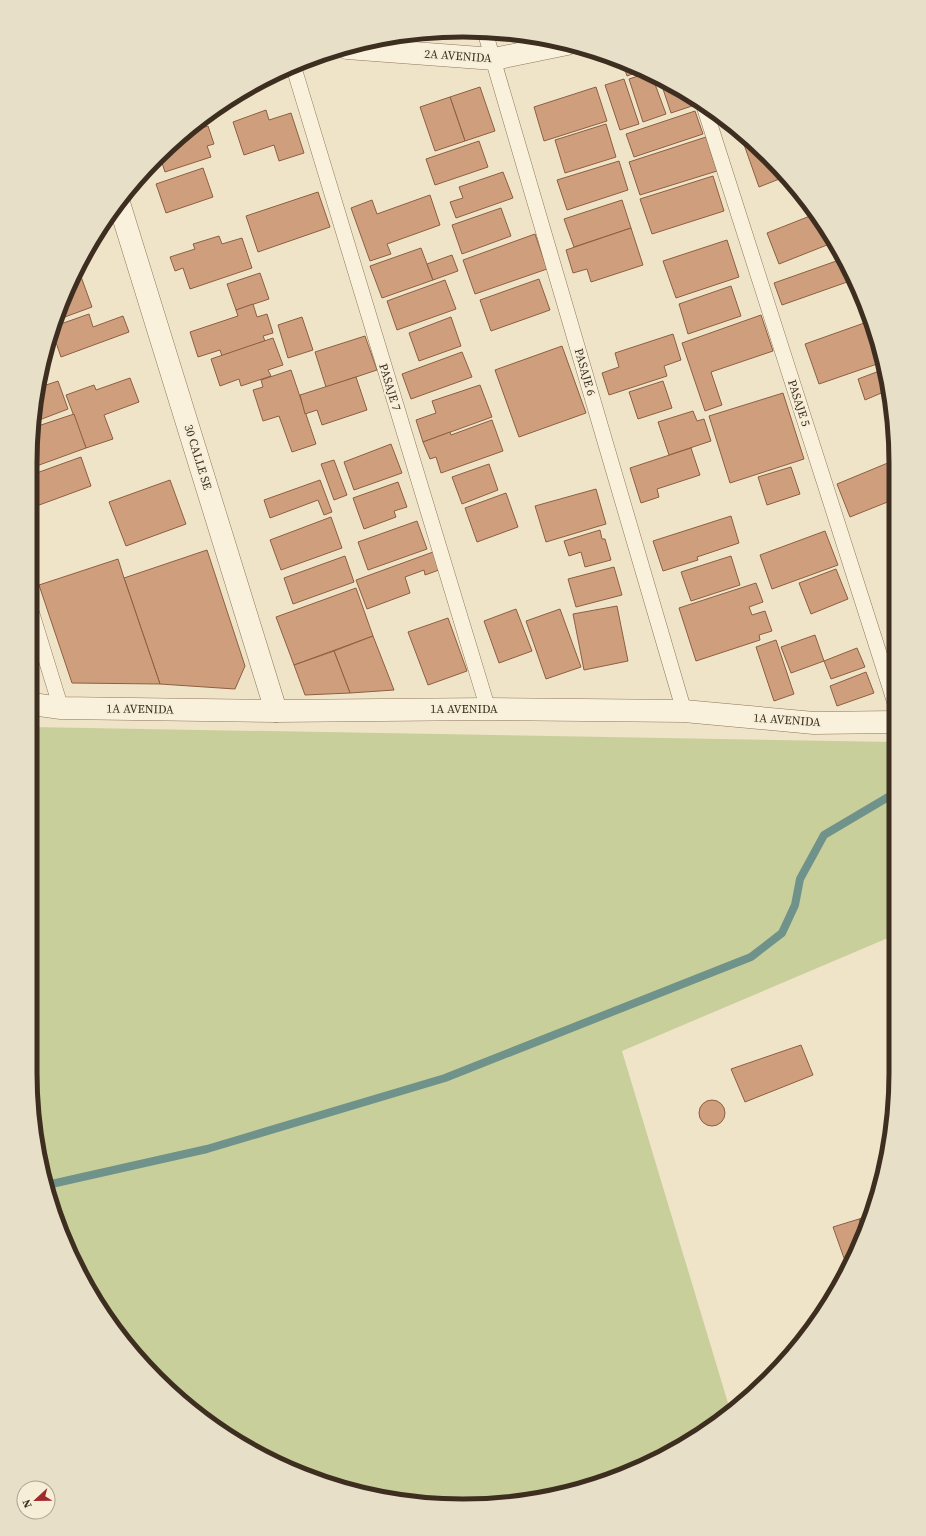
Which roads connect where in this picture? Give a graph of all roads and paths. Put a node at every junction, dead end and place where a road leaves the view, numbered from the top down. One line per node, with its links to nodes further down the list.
1 (487, 38): 4 (lane, PASAJE 6)
2 (553, 47): 4 (street, 2A AVENIDA)
3 (364, 49): 4 (street, 2A AVENIDA)
4 (494, 59): 14 (lane, PASAJE 6)
5 (295, 71): 12 (lane, PASAJE 7)
6 (707, 114): 9 (lane, PASAJE 5)
7 (121, 209): 13 (street, 30 CALLE SE)
8 (37, 630): 11 (lane)
9 (889, 684)
10 (37, 705): 11 (street, 1A AVENIDA)
11 (61, 708): 13 (street, 1A AVENIDA)
12 (488, 709): 13 (street, 1A AVENIDA); 14 (street, 1A AVENIDA)
13 (276, 711)
14 (684, 711): 15 (street, 1A AVENIDA)
15 (889, 722)

